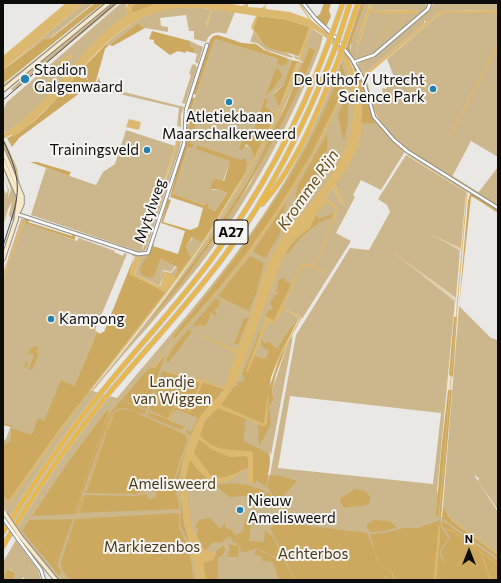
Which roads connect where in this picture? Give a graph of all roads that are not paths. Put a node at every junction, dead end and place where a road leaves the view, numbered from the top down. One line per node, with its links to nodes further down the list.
1 (108, 3): 9 (main road)
2 (303, 3): 8 (street)
3 (343, 3): 17 (highway, A27, bridge)
4 (350, 3): 13 (highway, A27, bridge)
5 (358, 3): 13 (highway, A27, bridge)
6 (430, 3): 8 (street)
7 (207, 45): 14 (street, Mytylweg)
8 (354, 62): 12 (street)
9 (4, 90)
10 (3, 151): 14 (main road)
11 (3, 161): 14 (main road)
12 (498, 208)
13 (254, 213): 19 (highway, A27)
14 (17, 214): 15 (main road)
15 (3, 259)
16 (4, 514): 18 (main road, bridge)
17 (3, 532)
18 (19, 537): 20 (street); 21 (main road)
19 (3, 546)
20 (44, 580)
21 (56, 580)

